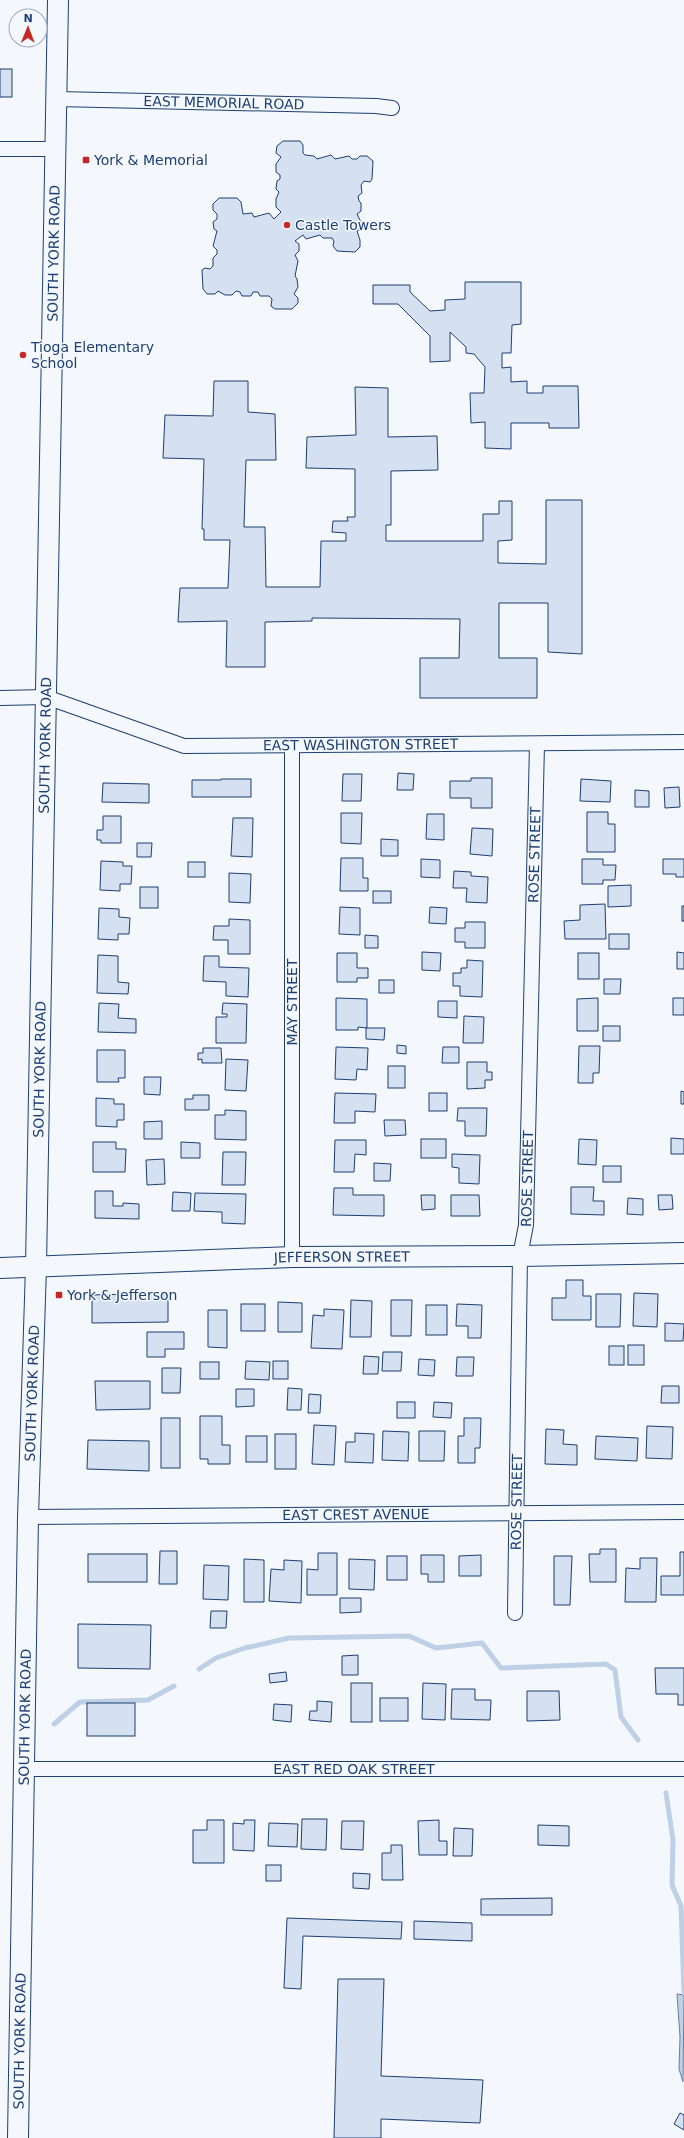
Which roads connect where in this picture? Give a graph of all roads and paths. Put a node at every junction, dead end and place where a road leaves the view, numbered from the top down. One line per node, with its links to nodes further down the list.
1 (58, 0): 2 (main road, SOUTH YORK ROAD)
2 (56, 99): 3 (street, EAST MEMORIAL ROAD); 5 (main road, SOUTH YORK ROAD)
3 (392, 108)
4 (0, 149): 5 (street)
5 (55, 149): 6 (main road, SOUTH YORK ROAD)
6 (46, 697): 7 (street); 10 (street, EAST WASHINGTON STREET); 14 (main road, SOUTH YORK ROAD)
7 (0, 698)
8 (684, 742): 9 (street, EAST WASHINGTON STREET)
9 (537, 744): 10 (street, EAST WASHINGTON STREET); 12 (street, ROSE STREET)
10 (292, 746): 13 (street, MAY STREET)
11 (684, 1253): 12 (main road, JEFFERSON STREET)
12 (520, 1256): 13 (main road, JEFFERSON STREET); 17 (street, ROSE STREET)
13 (292, 1257): 14 (main road, JEFFERSON STREET)
14 (36, 1267): 15 (main road, JEFFERSON STREET); 18 (main road, SOUTH YORK ROAD)
15 (0, 1268)
16 (684, 1512): 17 (street, EAST CREST AVENUE)
17 (516, 1513): 18 (street, EAST CREST AVENUE); 19 (street, ROSE STREET)
18 (28, 1517): 20 (main road, SOUTH YORK ROAD)
19 (515, 1614)
20 (24, 1769): 21 (street, EAST RED OAK STREET); 22 (main road, SOUTH YORK ROAD)
21 (684, 1769)
22 (18, 2138)

